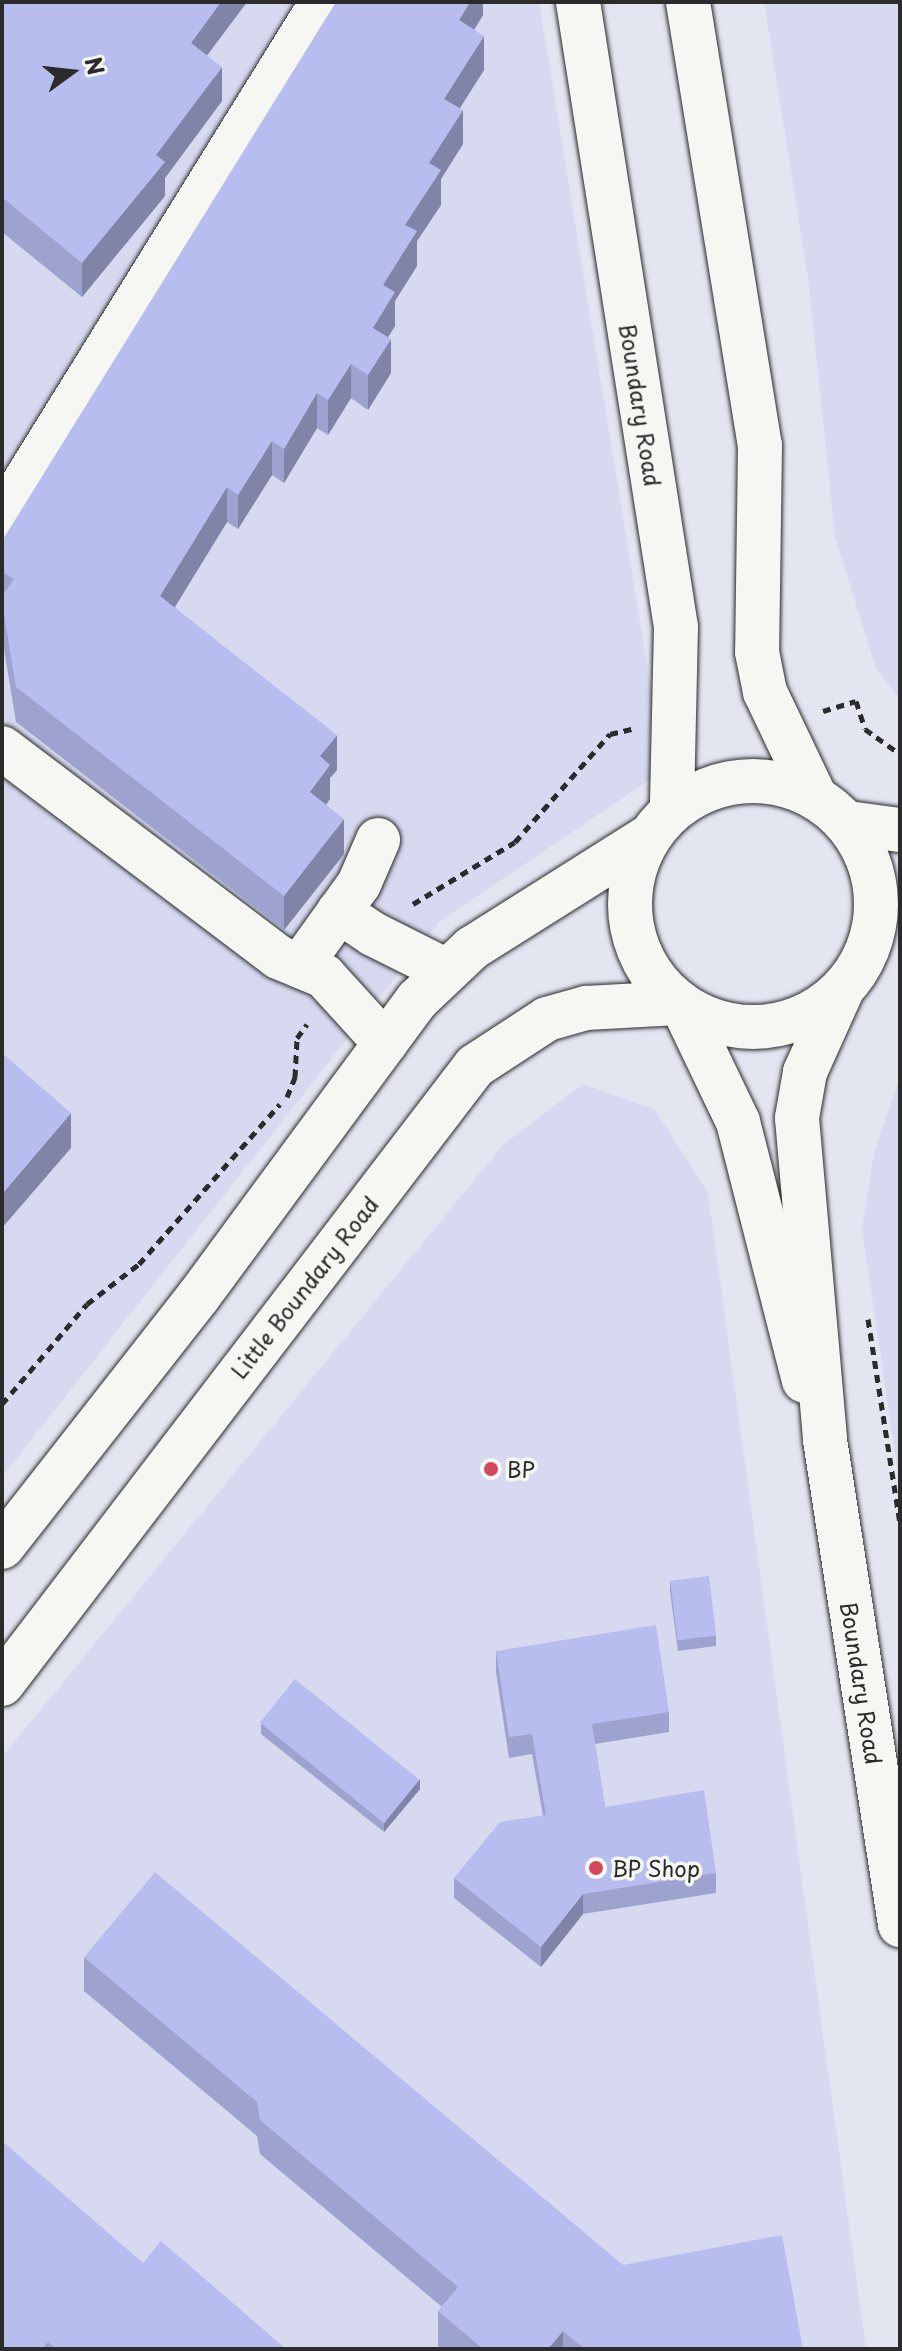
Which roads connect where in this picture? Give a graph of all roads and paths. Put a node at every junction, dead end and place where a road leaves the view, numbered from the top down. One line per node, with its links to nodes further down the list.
1 (322, 2): 4 (main road)
2 (578, 2): 7 (main road, Boundary Road)
3 (688, 2): 6 (main road)
4 (2, 518)
5 (2, 748): 12 (main road)
6 (831, 810): 7 (main road); 8 (main road); 11 (main road)
7 (660, 824): 13 (main road); 14 (main road)
8 (900, 830)
9 (378, 840): 10 (main road)
10 (339, 911): 12 (main road); 13 (main road)
11 (869, 962): 14 (main road); 17 (main road, Boundary Road)
12 (300, 966): 15 (main road)
13 (447, 971): 15 (main road)
14 (680, 1005): 17 (main road, Boundary Road); 20 (main road, Little Boundary Road)
15 (385, 1043): 19 (main road)
16 (868, 1319): 18 (path)
17 (825, 1440): 21 (main road, Boundary Road)
18 (900, 1524)
19 (2, 1547)
20 (4, 1677)
21 (900, 1925)

